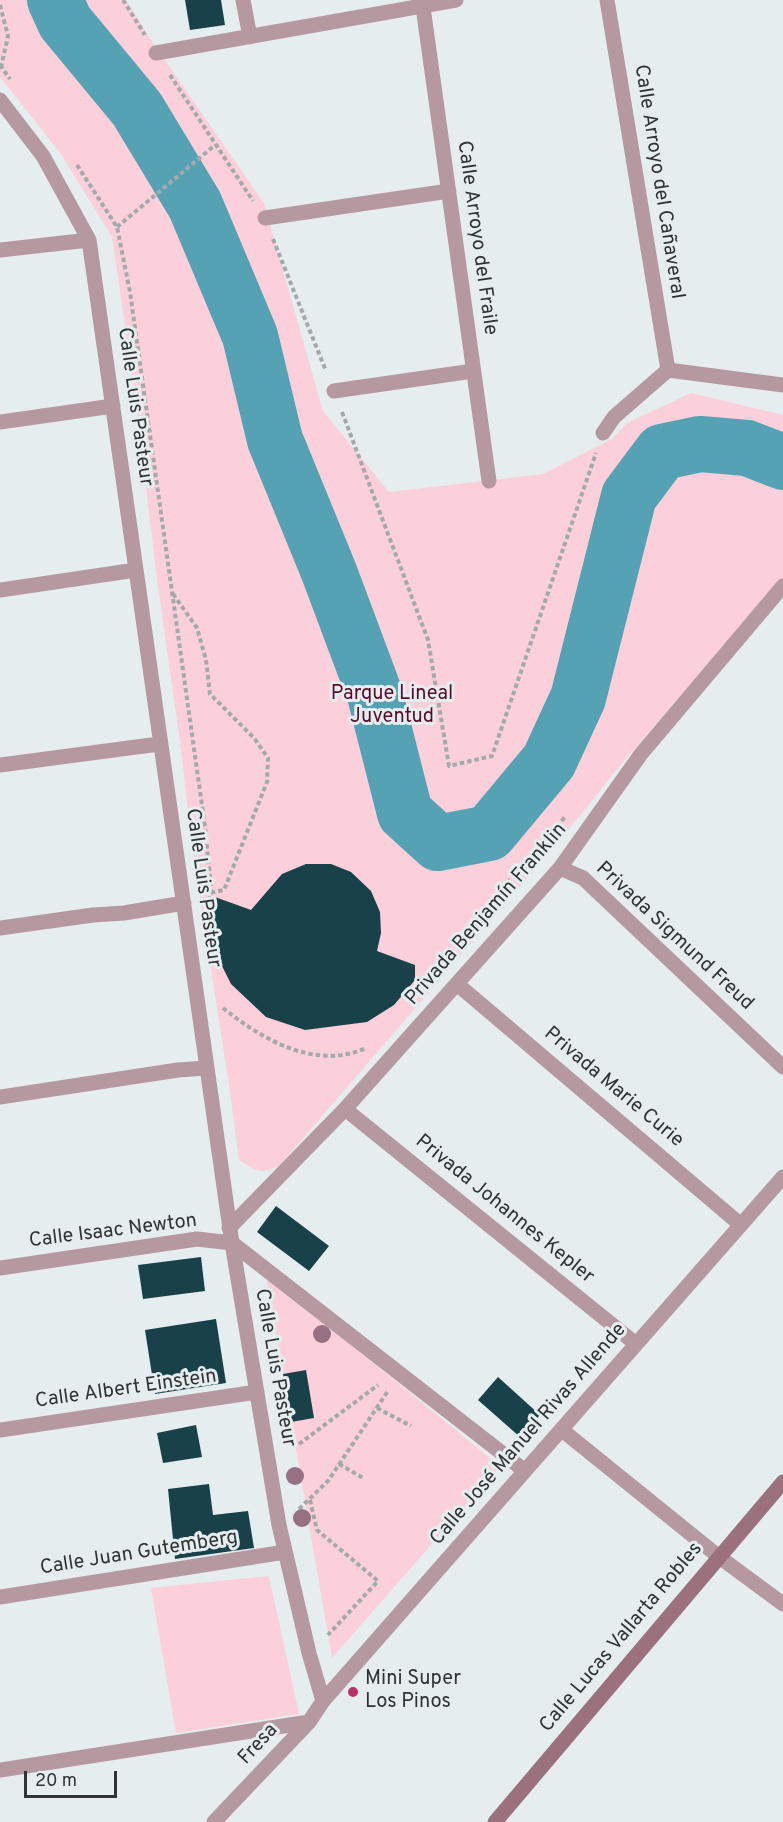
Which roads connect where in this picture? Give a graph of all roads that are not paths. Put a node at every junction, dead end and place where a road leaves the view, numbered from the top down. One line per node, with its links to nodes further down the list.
1 (243, 0): 5 (street)
2 (456, 0): 4 (street)
3 (607, 0): 12 (street, Calle Arroyo del Cañaveral)
4 (422, 2): 5 (street); 8 (street, Calle Arroyo del Fraile)
5 (250, 37): 6 (street)
6 (156, 53)
7 (0, 100): 10 (street, Calle Luis Pasteur)
8 (449, 191): 9 (street); 13 (street, Calle Arroyo del Fraile)
9 (265, 218)
10 (89, 240): 11 (street); 16 (street, Calle Luis Pasteur)
11 (0, 250)
12 (668, 370): 14 (street); 18 (street)
13 (473, 371): 15 (street); 19 (street, Calle Arroyo del Fraile)
14 (783, 385)
15 (334, 391)
16 (113, 406): 17 (street); 20 (street, Calle Luis Pasteur)
17 (0, 422)
18 (603, 433)
19 (489, 481)
20 (136, 570): 22 (street); 23 (street, Calle Luis Pasteur)
21 (783, 586): 25 (street, Privada Benjamín Franklin)
22 (0, 590)
23 (159, 744): 24 (street); 26 (street, Calle Luis Pasteur)
24 (0, 765)
25 (560, 868): 28 (street, Privada Benjamín Franklin); 29 (street, Privada Sigmund Freud)
26 (183, 903): 27 (street); 30 (street, Calle Luis Pasteur)
27 (0, 928)
28 (457, 984): 32 (street, Privada Benjamín Franklin); 34 (street, Privada Marie Curie)
29 (783, 1067)
30 (206, 1068): 31 (street); 35 (street, Calle Luis Pasteur)
31 (0, 1097)
32 (345, 1109): 35 (street, Privada Benjamín Franklin); 37 (street, Privada Johannes Kepler)
33 (783, 1177): 34 (street, Calle José Manuel Rivas Allende)
34 (741, 1225): 37 (street, Calle José Manuel Rivas Allende)
35 (231, 1235): 36 (street, Calle Isaac Newton); 38 (street, Calle Luis Pasteur); 41 (street)
36 (0, 1268)
37 (636, 1344): 40 (street, Calle José Manuel Rivas Allende)
38 (257, 1392): 39 (street, Calle Albert Einstein); 43 (street, Calle Luis Pasteur)
39 (0, 1430)
40 (561, 1430): 41 (street, Calle José Manuel Rivas Allende); 44 (street)
41 (525, 1471): 47 (street, Calle José Manuel Rivas Allende)
42 (783, 1482): 44 (street, Calle Lucas Vallarta Robles)
43 (285, 1552): 45 (street, Calle Juan Gutemberg); 47 (street, Calle Luis Pasteur)
44 (718, 1556): 46 (street); 51 (street, Calle Lucas Vallarta Robles)
45 (0, 1597)
46 (783, 1604)
47 (323, 1701): 48 (street, Calle José Manuel Rivas Allende)
48 (309, 1722): 49 (street); 50 (street, Fresa)
49 (0, 1770)
50 (214, 1822)
51 (495, 1822)

